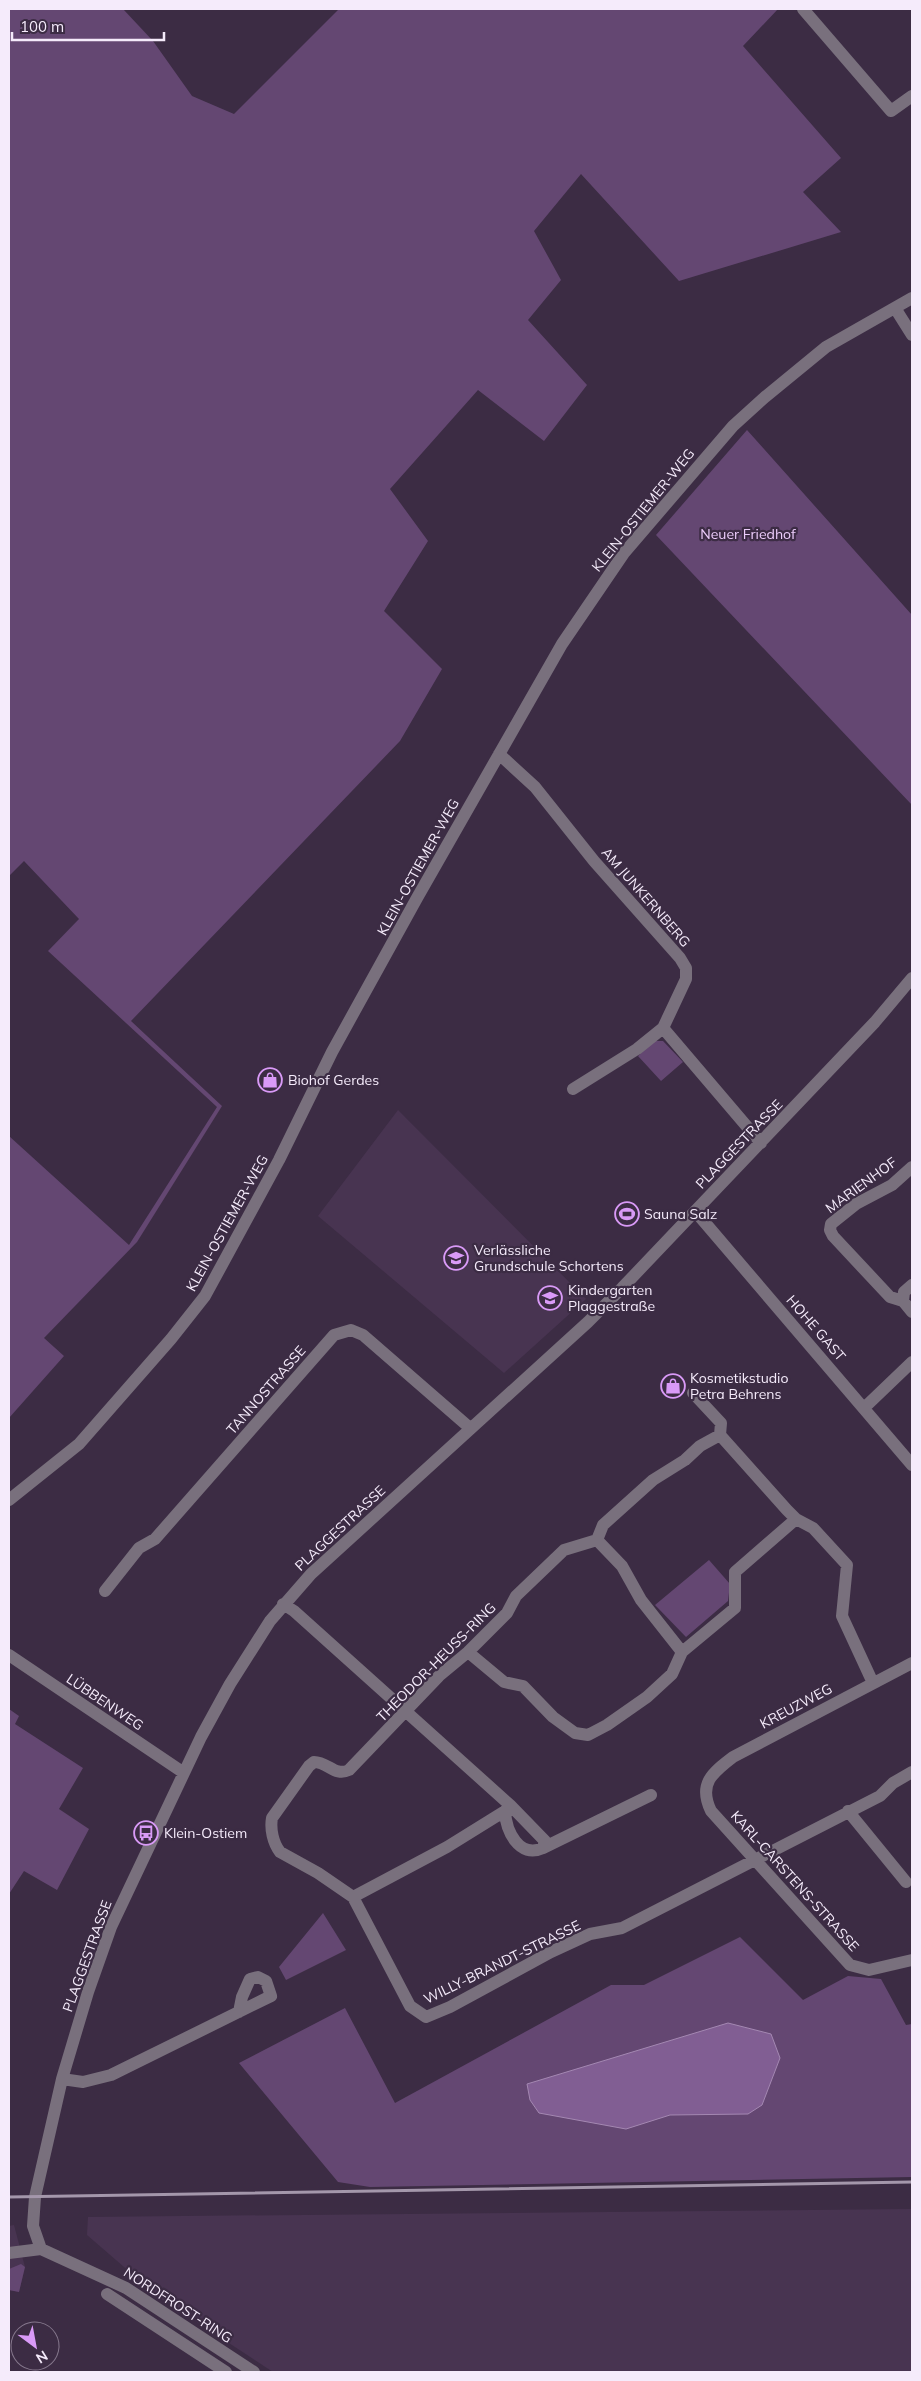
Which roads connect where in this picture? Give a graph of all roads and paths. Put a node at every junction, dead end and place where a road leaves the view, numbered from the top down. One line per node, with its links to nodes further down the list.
1 (803, 9): 2 (street)
2 (912, 96)
3 (912, 298): 4 (street, KLEIN-OSTIEMER-WEG)
4 (895, 308): 5 (street); 6 (street, KLEIN-OSTIEMER-WEG)
5 (912, 335)
6 (499, 754): 8 (street, AM JUNKERNBERG); 22 (street, KLEIN-OSTIEMER-WEG)
7 (912, 978): 10 (street, PLAGGESTRASSE)
8 (664, 1028): 9 (street); 10 (street)
9 (573, 1089)
10 (760, 1143): 12 (street, PLAGGESTRASSE)
11 (912, 1166): 14 (street, MARIENHOF)
12 (695, 1211): 18 (street, HOHE GAST); 19 (street, PLAGGESTRASSE)
13 (912, 1285): 14 (street)
14 (903, 1301): 15 (street, MARIENHOF)
15 (912, 1312)
16 (912, 1362): 18 (street)
17 (693, 1393): 20 (street)
18 (864, 1408): 21 (street, HOHE GAST)
19 (470, 1428): 25 (street, TANNOSTRASSE); 26 (street, PLAGGESTRASSE)
20 (720, 1435): 23 (street); 24 (street)
21 (912, 1465)
22 (9, 1500)
23 (796, 1519): 28 (street); 31 (street)
24 (597, 1540): 27 (street, THEODOR-HEUSS-RING); 28 (street)
25 (105, 1591)
26 (284, 1604): 32 (street); 34 (street, PLAGGESTRASSE)
27 (468, 1652): 28 (street); 32 (street, THEODOR-HEUSS-RING)
28 (682, 1652)
29 (9, 1655): 34 (street, LÜBBENWEG)
30 (912, 1663): 31 (street, KREUZWEG)
31 (873, 1682): 35 (street, KREUZWEG)
32 (405, 1712): 37 (street); 42 (street, THEODOR-HEUSS-RING)
33 (912, 1772): 38 (street)
34 (184, 1773): 46 (street, PLAGGESTRASSE)
35 (705, 1788): 40 (street, KARL-CARSTENS-STRASSE)
36 (651, 1795): 39 (street)
37 (508, 1808): 39 (street); 39 (street); 42 (street)
38 (848, 1811): 40 (street); 41 (street)
39 (543, 1848)
40 (754, 1859): 43 (street, WILLY-BRANDT-STRASSE); 44 (street, KARL-CARSTENS-STRASSE)
41 (906, 1882)
42 (353, 1897): 43 (street, THEODOR-HEUSS-RING)
43 (376, 1944)
44 (912, 1960)
45 (239, 2012): 46 (street)
46 (62, 2079): 47 (street, PLAGGESTRASSE)
47 (41, 2250): 48 (street); 51 (street, NORDFROST-RING)
48 (9, 2253)
49 (107, 2294): 50 (street)
50 (226, 2372)
51 (254, 2372)

